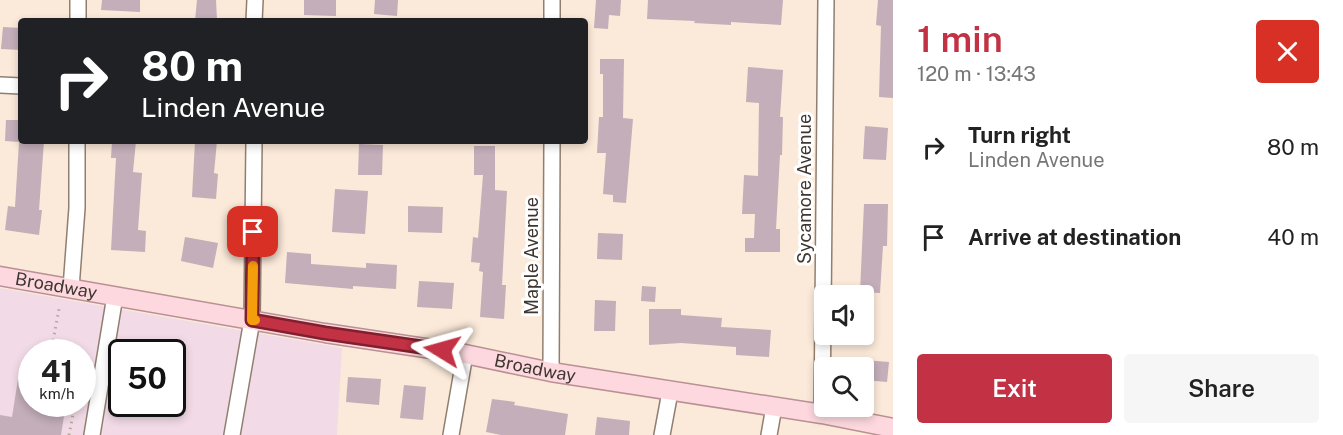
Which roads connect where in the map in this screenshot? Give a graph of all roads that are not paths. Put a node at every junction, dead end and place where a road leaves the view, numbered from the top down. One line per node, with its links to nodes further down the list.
1 (78, 0): 5 (street)
2 (255, 0): 6 (street)
3 (552, 0): 7 (street)
4 (826, 0): 18 (street, Sycamore Avenue)
5 (78, 18)
6 (254, 18)
7 (552, 18)
8 (0, 85): 9 (street)
9 (18, 86)
10 (77, 144): 14 (street)
11 (254, 144): 16 (street)
12 (552, 144): 19 (street, Maple Avenue)
13 (0, 276): 14 (main road, Broadway)
14 (71, 288): 15 (main road, Broadway)
15 (115, 296): 16 (main road, Broadway); 25 (street)
16 (252, 320): 17 (main road, Broadway); 26 (street)
17 (465, 354): 19 (main road, Broadway); 27 (street)
18 (823, 357)
19 (551, 372): 20 (main road, Broadway)
20 (670, 392): 21 (main road, Broadway); 28 (street)
21 (774, 407): 22 (main road, Broadway); 29 (street)
22 (814, 413)
23 (834, 417): 24 (main road, Broadway)
24 (881, 429)
25 (92, 435)
26 (232, 435)
27 (451, 435)
28 (662, 435)
29 (769, 435)

